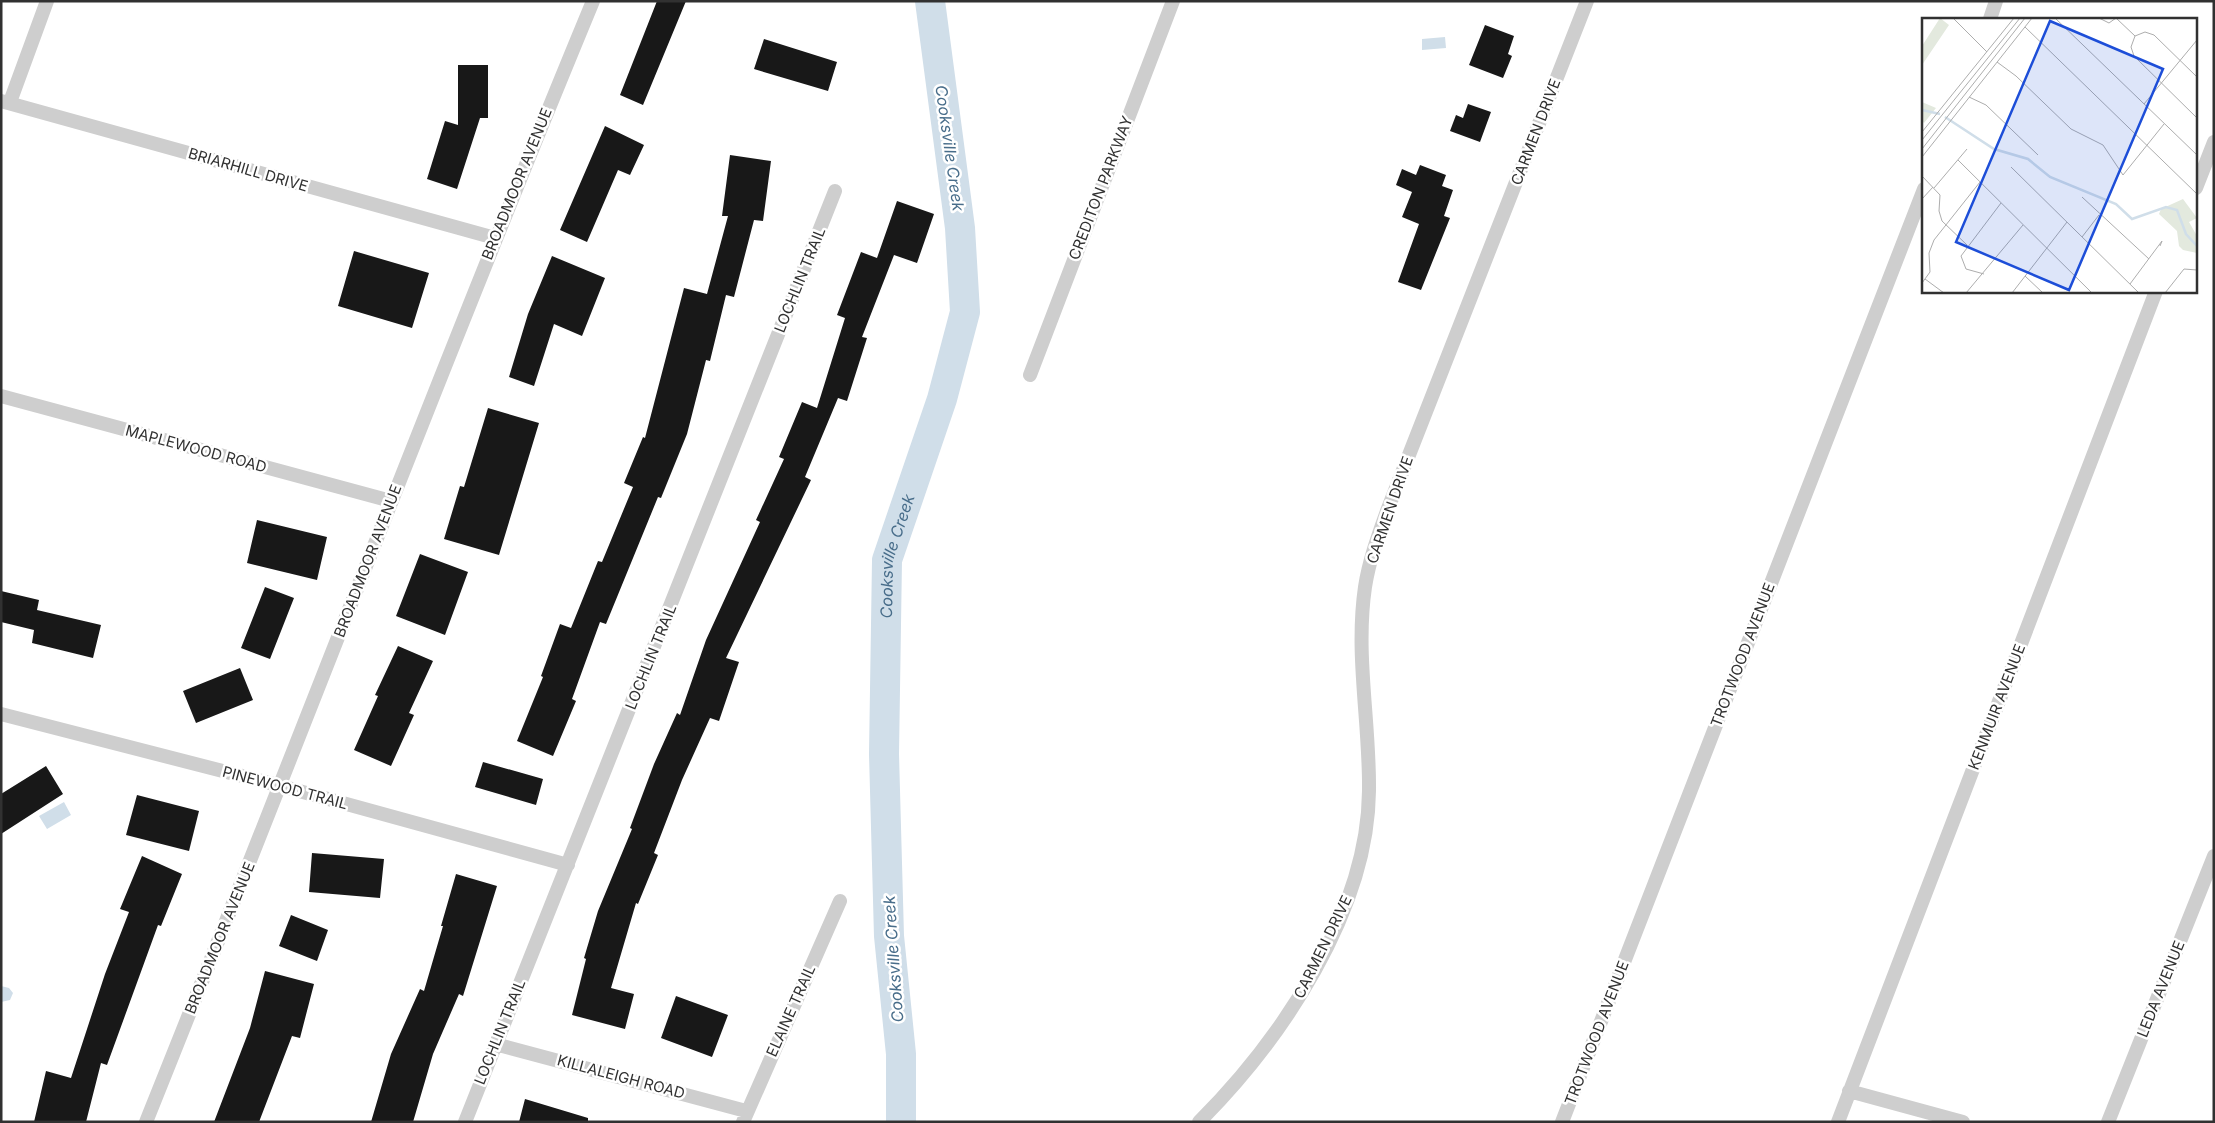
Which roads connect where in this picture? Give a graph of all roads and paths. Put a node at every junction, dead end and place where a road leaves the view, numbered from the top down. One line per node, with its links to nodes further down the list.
1 (47, 1): 7 (street)
2 (592, 1): 12 (street, BROADMOOR AVENUE)
3 (1173, 1): 14 (street, CREDITON PARKWAY)
4 (1587, 1): 27 (street, CARMEN DRIVE)
5 (1996, 1): 6 (street)
6 (1990, 18)
7 (6, 102): 12 (street, BRIARHILL DRIVE)
8 (2214, 142): 9 (street)
9 (2198, 183)
10 (835, 191): 20 (street, LOCHLIN TRAIL)
11 (1922, 194): 28 (street, TROTWOOD AVENUE)
12 (495, 238): 16 (street, BROADMOOR AVENUE)
13 (2156, 292): 23 (street, KENMUIR AVENUE)
14 (1030, 375)
15 (1, 396): 16 (street, MAPLEWOOD ROAD)
16 (391, 501): 18 (street, BROADMOOR AVENUE)
17 (1, 714): 18 (street, PINEWOOD TRAIL)
18 (280, 786): 20 (street, PINEWOOD TRAIL); 25 (street, BROADMOOR AVENUE)
19 (2214, 856): 31 (street, LEDA AVENUE)
20 (568, 865): 22 (street, LOCHLIN TRAIL)
21 (840, 901): 24 (street, ELAINE TRAIL)
22 (495, 1044): 24 (street, KILLALEIGH ROAD); 26 (street, LOCHLIN TRAIL)
23 (1850, 1091): 29 (street, KENMUIR AVENUE); 30 (street)
24 (744, 1116)
25 (146, 1122)
26 (465, 1122)
27 (1199, 1122)
28 (1562, 1122)
29 (1838, 1122)
30 (1963, 1122)
31 (2108, 1122)

